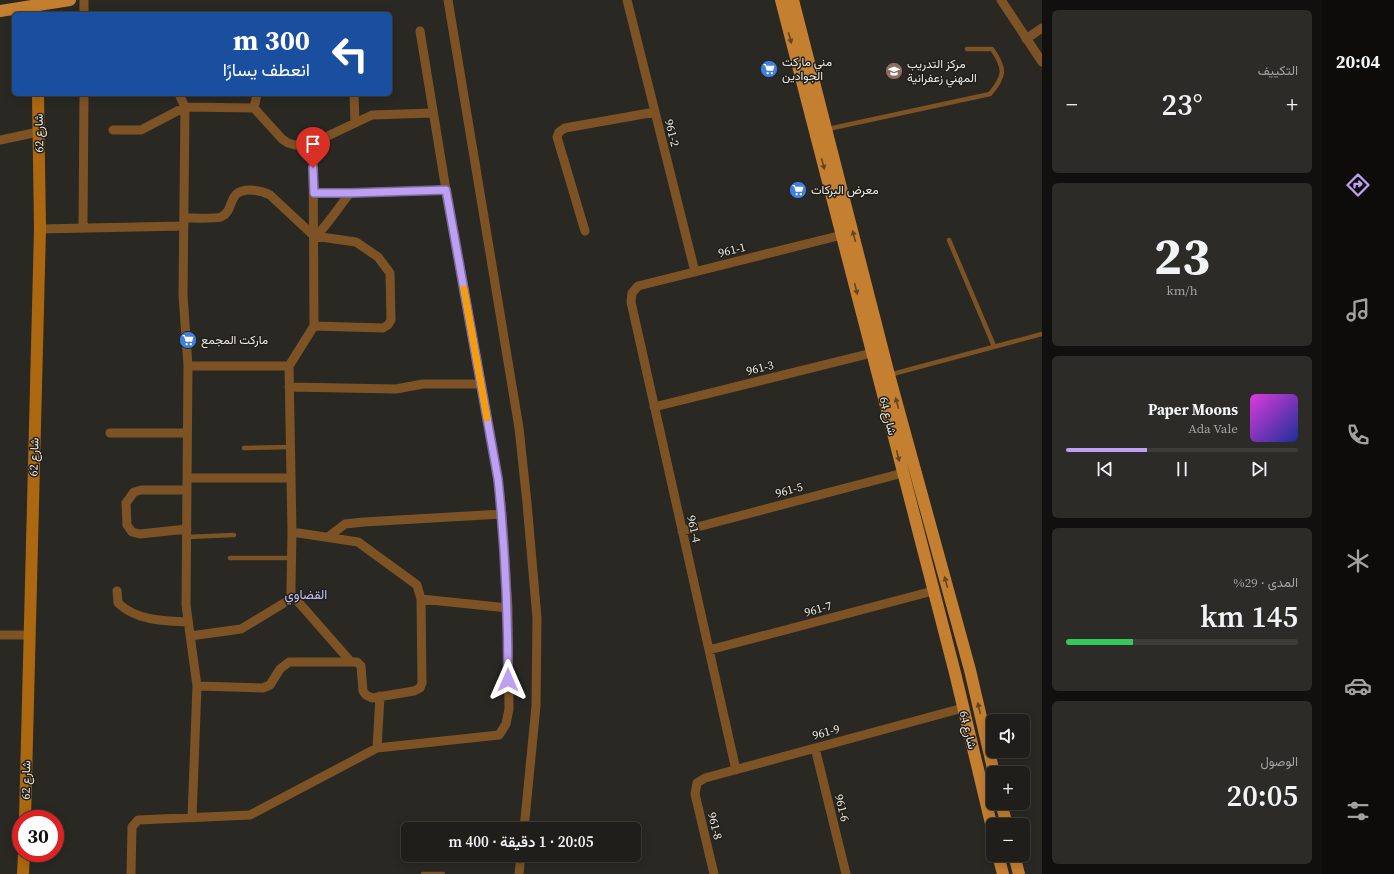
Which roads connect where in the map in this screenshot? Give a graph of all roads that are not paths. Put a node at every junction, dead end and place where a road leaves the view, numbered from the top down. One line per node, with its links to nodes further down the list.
1 (70, 0): 8 (main road)
2 (84, 0): 10 (street)
3 (448, 0): 91 (street)
4 (627, 0): 23 (street, 961-2)
5 (781, 0): 38 (main road, شارع 64, one-way to 38)
6 (793, 0): 27 (main road, شارع 64)
7 (1001, 0): 13 (street)
8 (39, 10): 9 (main road)
9 (0, 11)
10 (84, 12)
11 (1042, 28): 13 (street)
12 (420, 31): 24 (street)
13 (1026, 39): 15 (street)
14 (967, 49): 27 (lane)
15 (1042, 62)
16 (38, 96): 28 (street, شارع 62)
17 (84, 96): 35 (street)
18 (180, 96): 21 (street)
19 (257, 96): 22 (street)
20 (354, 96): 25 (street)
21 (185, 107): 22 (street); 26 (street); 34 (street)
22 (254, 108): 30 (street)
23 (655, 112): 37 (street); 41 (street, 961-2)
24 (433, 113): 25 (street); 31 (street)
25 (355, 123): 30 (street)
26 (113, 130)
27 (826, 130): 49 (main road, شارع 64, one-way to 27)
28 (38, 132): 29 (street); 36 (street, شارع 62)
29 (0, 140)
30 (313, 143): 32 (street)
31 (446, 190): 33 (street); 50 (street)
32 (314, 193): 33 (street); 39 (street)
33 (350, 193): 39 (street)
34 (184, 222): 35 (street); 39 (street); 47 (street)
35 (83, 228): 36 (street)
36 (40, 229): 75 (street, شارع 62)
37 (585, 231)
38 (842, 235): 41 (street, 961-1); 46 (main road, شارع 64, one-way to 46)
39 (315, 236): 43 (street); 43 (street)
40 (949, 240): 45 (lane)
41 (695, 272): 42 (street, 961-1)
42 (632, 293): 52 (street, 961-4)
43 (314, 326): 48 (street)
44 (1042, 334): 45 (lane)
45 (994, 346): 49 (lane)
46 (872, 353): 52 (street, 961-3); 57 (main road, شارع 64, one-way to 57)
47 (188, 366): 48 (street); 54 (street)
48 (289, 366): 51 (street)
49 (889, 375): 85 (main road, شارع 64, one-way to 49)
50 (481, 384): 51 (street); 61 (street)
51 (289, 387): 55 (street)
52 (654, 407): 62 (street, 961-4)
53 (110, 433): 54 (street)
54 (187, 433): 58 (street)
55 (291, 447): 56 (lane); 59 (street)
56 (244, 448)
57 (903, 472): 62 (street, 961-5); 70 (main road, شارع 64)
58 (187, 478): 59 (street); 60 (street)
59 (291, 478): 63 (street)
60 (187, 490): 64 (street); 64 (street)
61 (502, 514): 66 (street); 73 (street)
62 (682, 531): 78 (street, 961-4)
63 (292, 532): 66 (street); 68 (street)
64 (187, 533): 65 (lane); 74 (street)
65 (234, 535)
66 (328, 537): 72 (street)
67 (230, 558): 68 (lane)
68 (292, 558): 71 (street)
69 (117, 591): 74 (street)
70 (934, 591): 78 (street, 961-7); 82 (main road, شارع 64)
71 (294, 597): 77 (street); 79 (street)
72 (421, 599): 73 (street); 81 (street)
73 (508, 608): 83 (street)
74 (188, 622): 77 (street)
75 (30, 634): 76 (street); 88 (street, شارع 62)
76 (0, 635)
77 (190, 636): 80 (street)
78 (709, 650): 86 (street, 961-4)
79 (351, 662): 80 (street); 81 (street)
80 (197, 686): 89 (street)
81 (380, 696): 83 (street)
82 (963, 708): 84 (street, 961-9); 90 (main road, شارع 64)
83 (377, 748): 89 (street)
84 (815, 748): 86 (street, 961-9); 102 (street, 961-6)
85 (992, 766)
86 (736, 770): 87 (street, 961-9)
87 (697, 783): 101 (street, 961-8)
88 (25, 810)
89 (192, 818): 97 (street)
90 (990, 818)
91 (525, 822)
92 (24, 862): 96 (street)
93 (520, 862): 100 (street)
94 (1000, 862): 103 (main road)
95 (1015, 862): 104 (main road)
96 (23, 874)
97 (131, 874)
98 (423, 874): 99 (lane)
99 (443, 874)
100 (519, 874)
101 (714, 874)
102 (846, 874)
103 (1003, 874)
104 (1018, 874)

